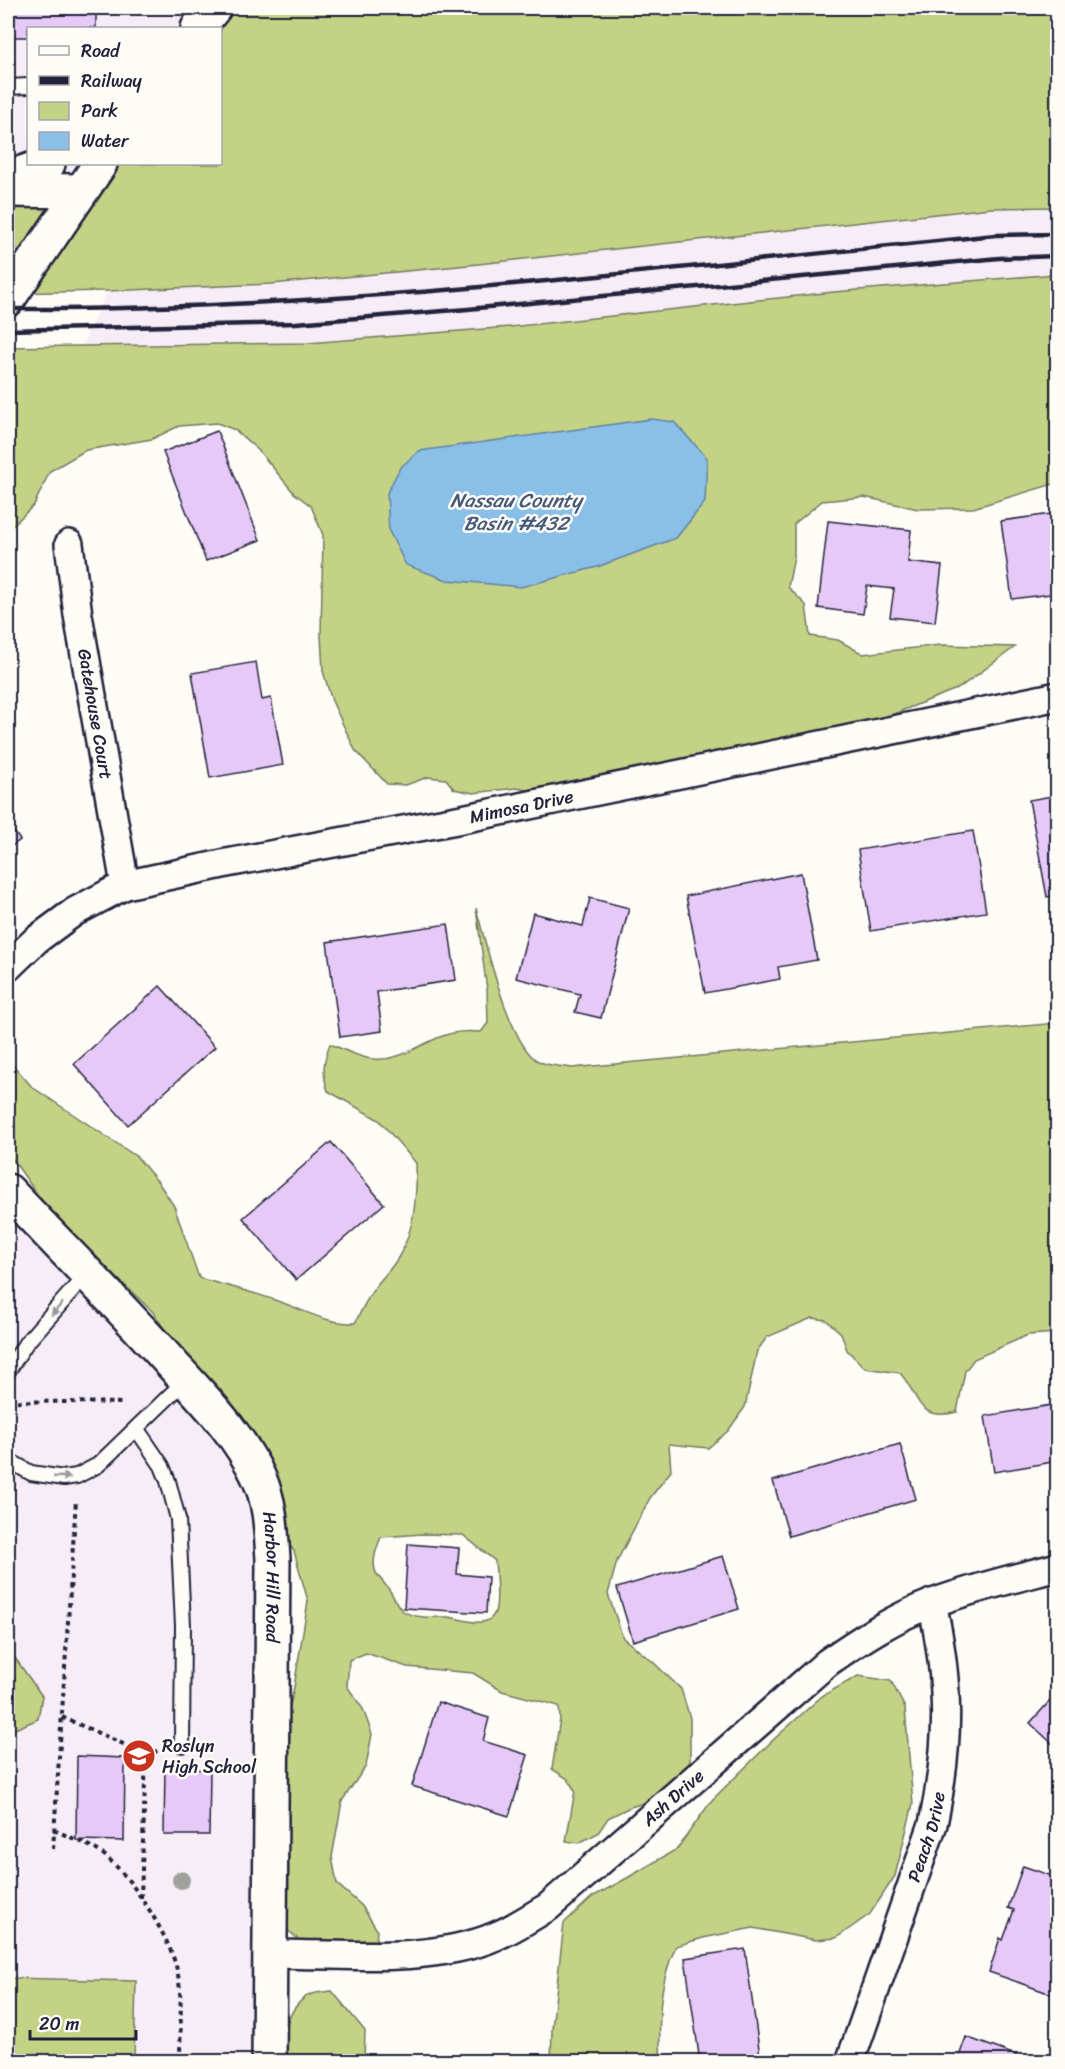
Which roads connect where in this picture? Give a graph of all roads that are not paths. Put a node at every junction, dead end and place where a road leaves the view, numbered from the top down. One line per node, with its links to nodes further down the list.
1 (214, 8): 2 (street)
2 (199, 27)
3 (27, 86): 4 (lane)
4 (8, 87)
5 (45, 165): 7 (street)
6 (99, 165): 9 (street)
7 (8, 178)
8 (8, 190): 9 (street)
9 (81, 191): 10 (street)
10 (8, 299)
11 (69, 544): 13 (street, Gatehouse Court)
12 (1058, 696): 13 (street, Mimosa Drive)
13 (125, 885): 14 (street, Mimosa Drive)
14 (8, 967)
15 (8, 1191): 16 (street, Harbor Hill Road)
16 (87, 1274): 17 (lane, one-way to 17); 20 (street, Harbor Hill Road)
17 (26, 1344): 18 (lane); 19 (lane)
18 (8, 1351)
19 (8, 1371)
20 (186, 1380): 21 (lane); 26 (street, Harbor Hill Road)
21 (136, 1428): 22 (lane, one-way to 21); 25 (lane)
22 (8, 1460)
23 (1058, 1567): 24 (street, Ash Drive)
24 (932, 1603): 26 (street, Ash Drive); 28 (street, Peach Drive)
25 (182, 1744)
26 (270, 1954): 27 (street, Harbor Hill Road)
27 (269, 2061)
28 (850, 2061)

